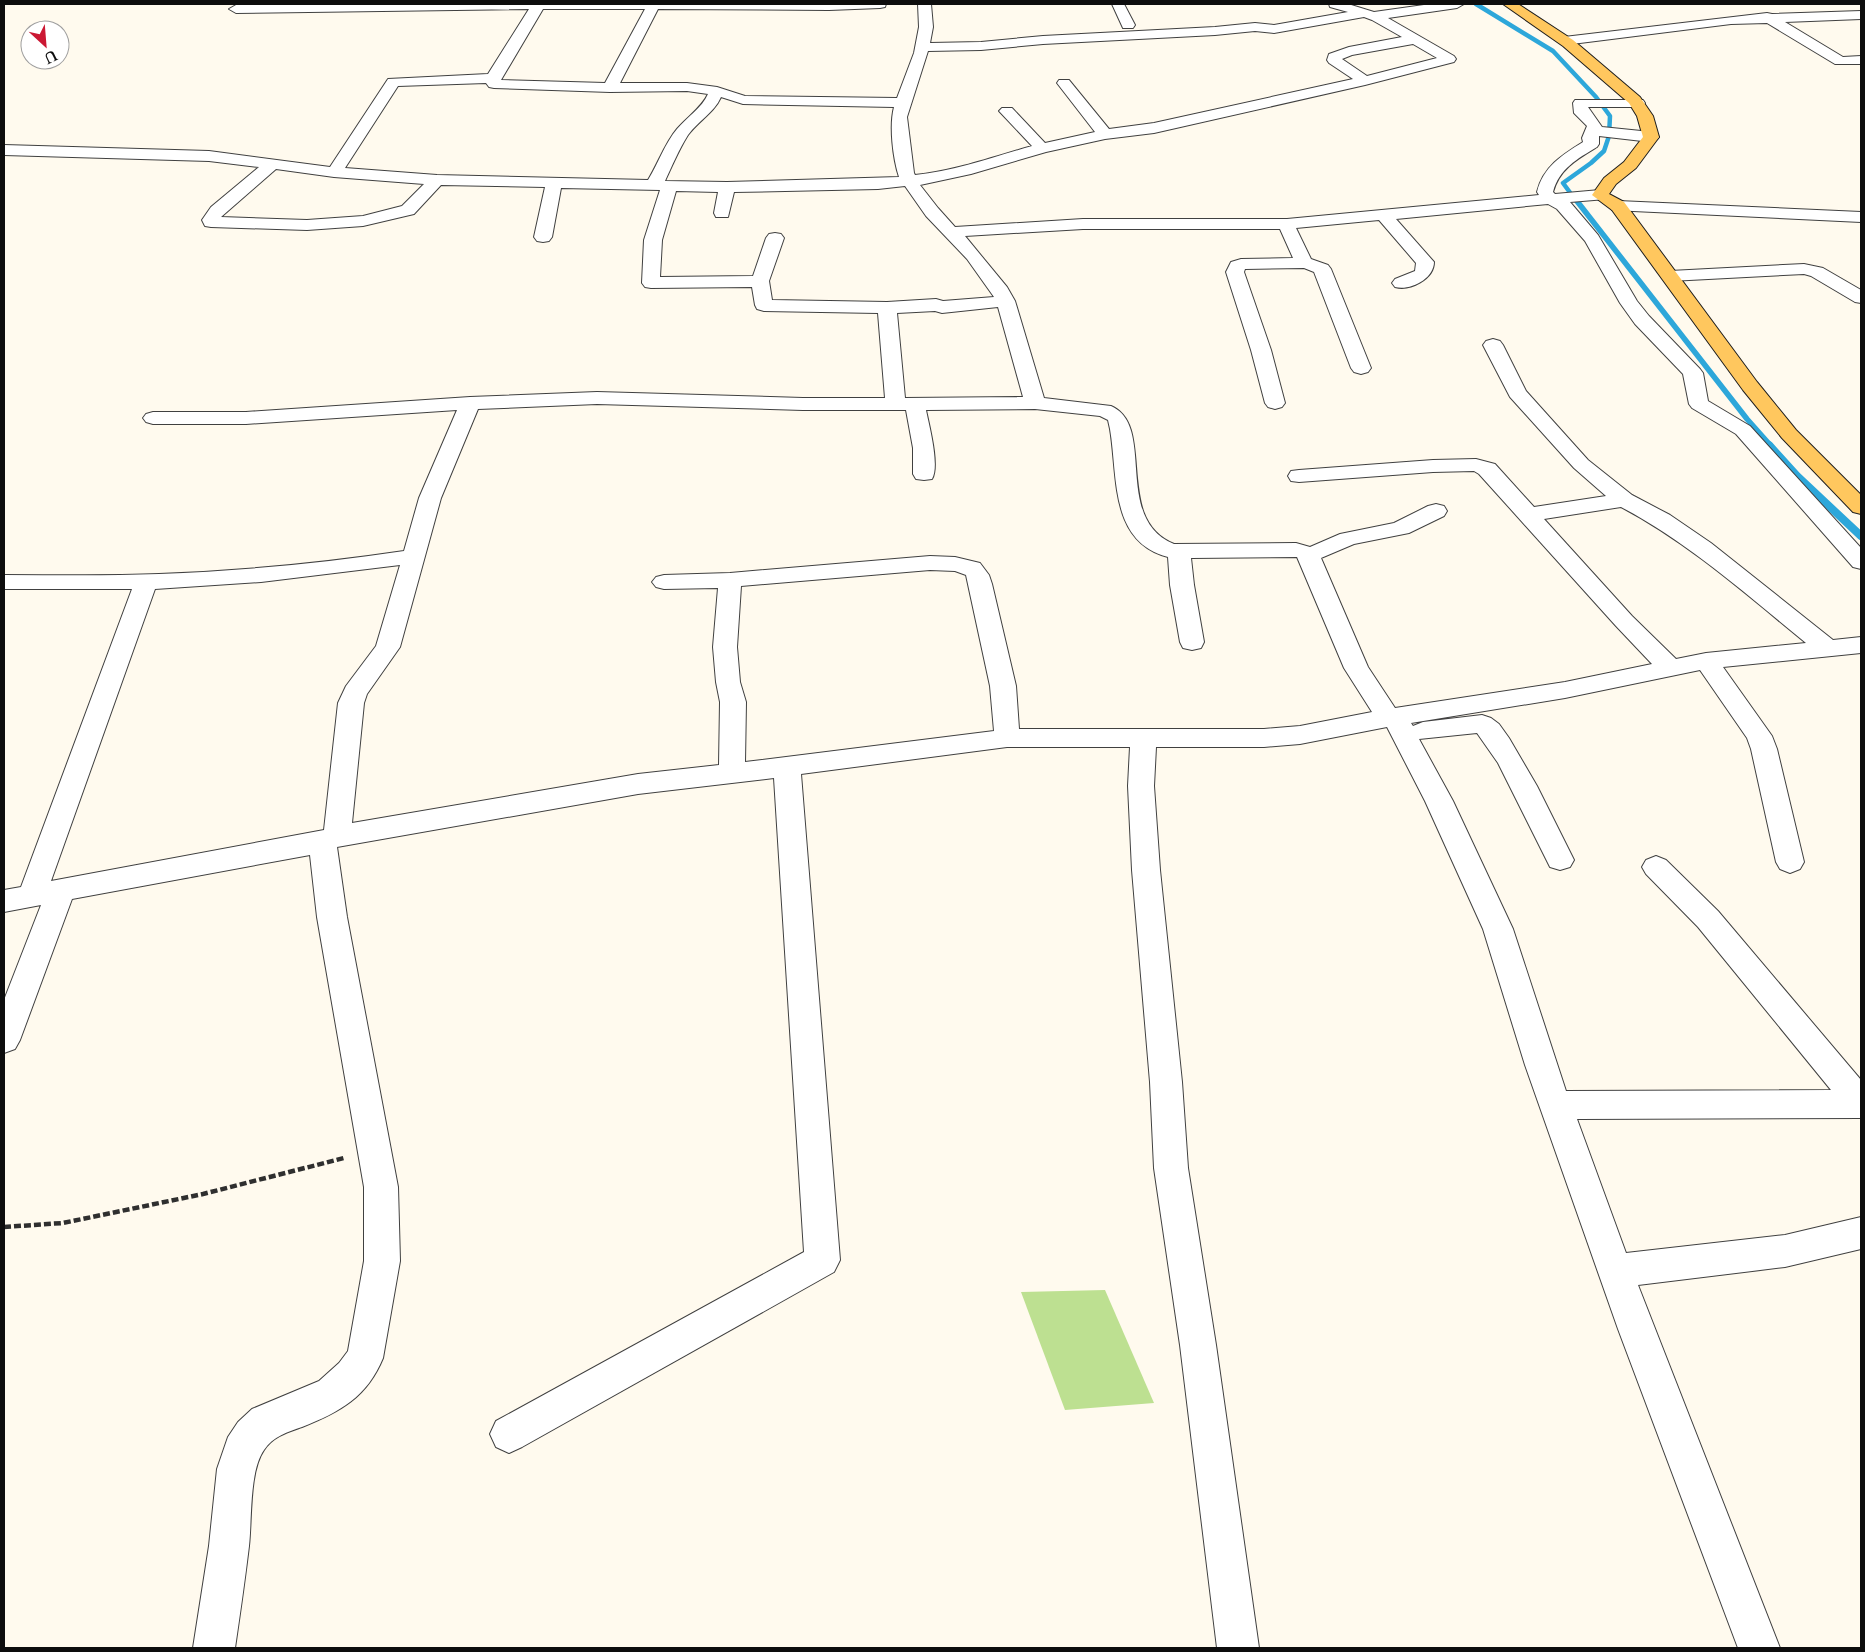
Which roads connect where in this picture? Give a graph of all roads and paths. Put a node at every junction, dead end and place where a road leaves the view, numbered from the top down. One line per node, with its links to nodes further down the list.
1 (539, 4): 9 (street); 11 (street); 23 (street)
2 (880, 4): 10 (street)
3 (924, 4): 21 (street)
4 (1118, 4): 17 (street)
5 (1329, 4): 14 (street)
6 (1457, 4): 14 (street)
7 (1509, 4): 20 (main road)
8 (1824, 4): 15 (street)
9 (654, 5): 10 (street); 26 (street)
10 (707, 5)
11 (236, 9)
12 (1861, 14): 15 (street)
13 (1268, 15): 18 (street)
14 (1369, 15): 18 (street); 19 (street)
15 (1838, 15): 16 (street)
16 (1767, 17): 20 (street); 22 (street)
17 (1128, 24)
18 (1250, 27): 21 (street)
19 (1417, 40): 24 (street); 24 (street)
20 (1564, 40): 29 (main road)
21 (922, 47): 28 (street)
22 (1861, 60)
23 (493, 78): 26 (street); 37 (street)
24 (1365, 81): 32 (street)
25 (1064, 83): 32 (street)
26 (610, 88): 27 (street)
27 (717, 91): 28 (street); 41 (street)
28 (903, 103): 39 (street)
29 (1632, 103): 31 (street); 33 (main road)
30 (1007, 111): 34 (street)
31 (1598, 132): 33 (street); 44 (street)
32 (1106, 134): 34 (street)
33 (1645, 136): 43 (main road)
34 (1042, 148): 39 (street)
35 (4, 150): 36 (street)
36 (271, 165): 37 (street); 38 (street)
37 (334, 172): 38 (street)
38 (437, 180): 40 (street)
39 (909, 181): 42 (street); 50 (street)
40 (554, 182): 41 (street); 51 (street)
41 (661, 185): 42 (street); 55 (street)
42 (727, 187): 46 (street)
43 (1595, 196): 44 (street); 45 (main road)
44 (1550, 199): 47 (street); 76 (street)
45 (1618, 206): 48 (street); 54 (main road)
46 (722, 214)
47 (1383, 215): 49 (street); 56 (street)
48 (1861, 217)
49 (1287, 224): 50 (street); 53 (street)
50 (952, 232): 58 (street)
51 (543, 237)
52 (775, 238): 55 (street)
53 (1304, 263): 61 (street); 63 (street)
54 (1670, 276): 57 (street); 70 (main road)
55 (760, 281): 59 (street)
56 (1401, 282)
57 (1861, 298)
58 (1006, 302): 59 (street); 62 (street)
59 (887, 308): 64 (street)
60 (1493, 345): 69 (street)
61 (1361, 368)
62 (1035, 402): 64 (street); 73 (street)
63 (1275, 402)
64 (905, 403): 65 (street); 67 (street)
65 (470, 404): 66 (street); 74 (street)
66 (153, 418)
67 (924, 474)
68 (1299, 476): 72 (street)
69 (1624, 500): 72 (street); 83 (street)
70 (1861, 507)
71 (1436, 511): 75 (street)
72 (1528, 515): 85 (street)
73 (1179, 552): 75 (street); 81 (street)
74 (414, 556): 79 (street); 92 (street)
75 (1309, 556): 87 (street)
76 (1861, 562)
77 (730, 580): 80 (street); 88 (street); 91 (street)
78 (4, 582): 79 (street)
79 (146, 582): 97 (street)
80 (664, 582)
81 (1192, 642)
82 (1861, 645): 83 (street)
83 (1830, 650): 84 (street)
84 (1706, 661): 85 (street); 94 (street)
85 (1669, 667): 86 (street)
86 (1449, 719): 87 (street); 93 (street)
87 (1396, 723): 89 (street); 101 (street)
88 (1007, 738): 89 (street); 90 (street)
89 (1143, 738): 108 (street)
90 (787, 767): 91 (street); 106 (street)
91 (732, 772): 92 (street)
92 (330, 839): 96 (street); 102 (street)
93 (1560, 860)
94 (1790, 862)
95 (1656, 867): 100 (street)
96 (61, 890): 97 (street); 99 (street)
97 (32, 894): 98 (street)
98 (4, 901)
99 (4, 1040)
100 (1861, 1104): 101 (street)
101 (1556, 1105): 105 (street)
102 (374, 1150): 103 (path); 107 (street)
103 (4, 1227)
104 (1861, 1233): 105 (street)
105 (1616, 1271): 109 (street)
106 (509, 1434)
107 (214, 1648)
108 (1238, 1648)
109 (1759, 1648)

